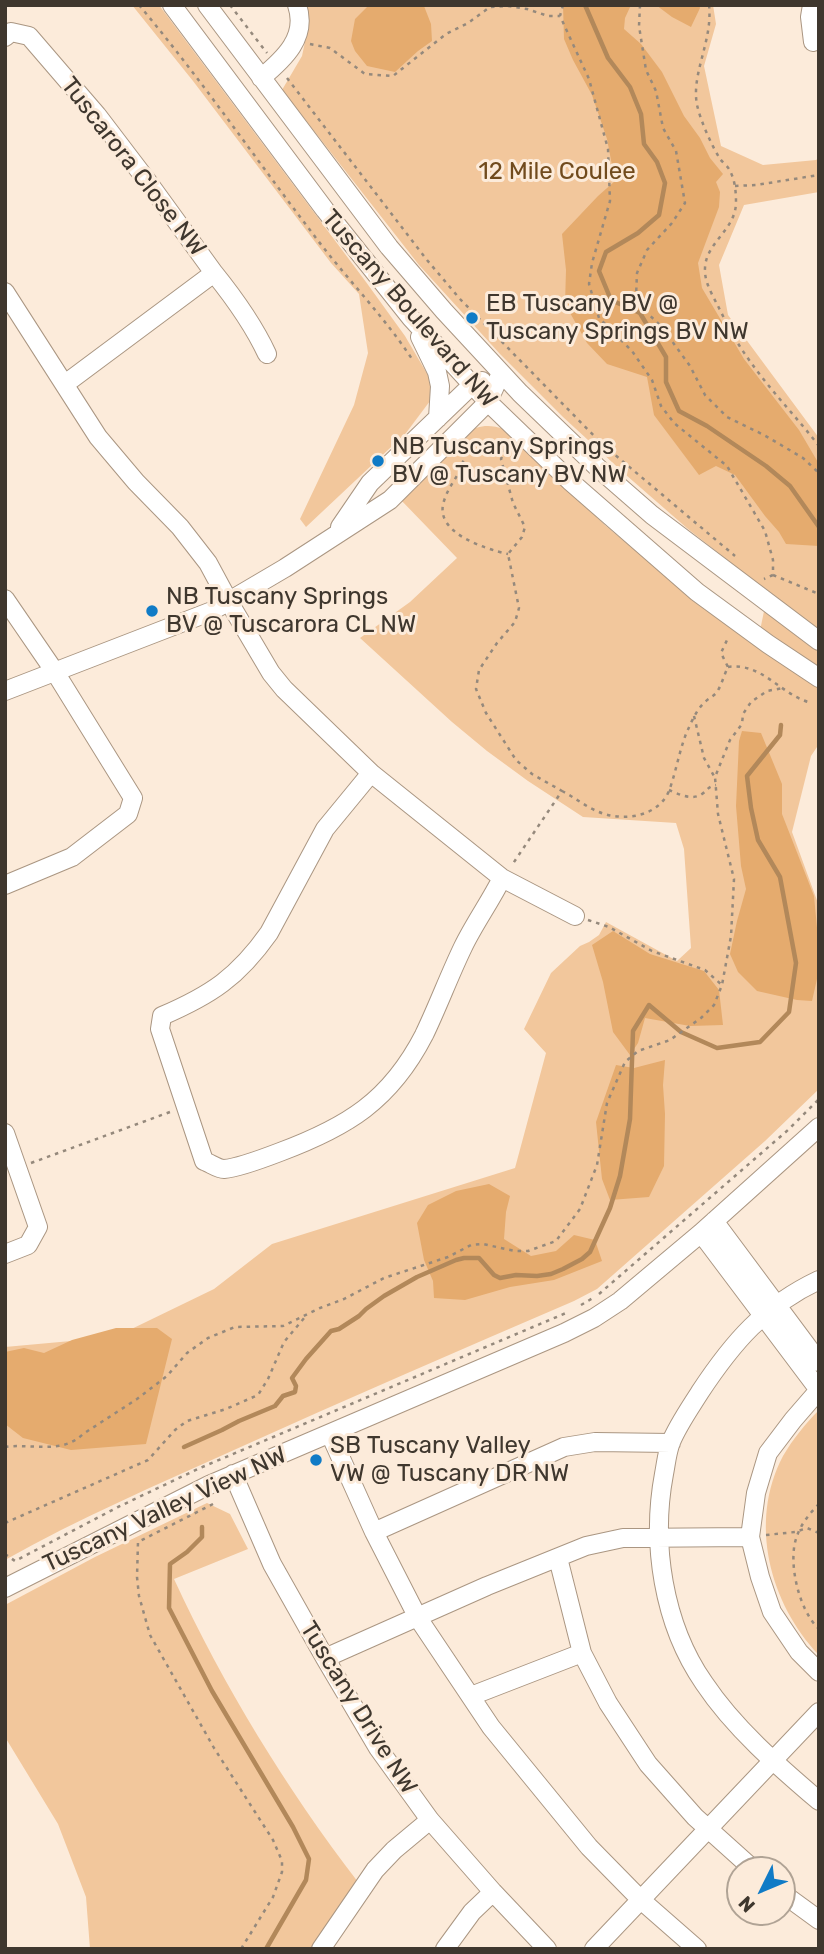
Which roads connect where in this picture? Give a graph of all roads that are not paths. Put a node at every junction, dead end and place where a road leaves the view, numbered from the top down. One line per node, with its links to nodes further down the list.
1 (172, 5): 10 (street, Tuscany Boulevard NW)
2 (207, 5): 7 (street, Tuscany Boulevard NW)
3 (297, 5): 7 (street)
4 (812, 5): 6 (street)
5 (5, 37): 8 (street, Tuscarora Close NW)
6 (813, 42)
7 (261, 78): 12 (street, Tuscany Boulevard NW)
8 (214, 273): 11 (street); 13 (street, Tuscarora Close NW)
9 (5, 292): 13 (street)
10 (411, 318): 14 (street, Tuscany Boulevard NW); 16 (street)
11 (267, 354)
12 (501, 373): 14 (street); 15 (street); 20 (street, Tuscany Boulevard NW)
13 (65, 384): 19 (street)
14 (472, 385): 15 (street, Tuscany Boulevard NW); 16 (street)
15 (488, 402): 17 (street); 22 (street, Tuscany Boulevard NW)
16 (438, 418): 17 (street)
17 (336, 533): 19 (street)
18 (5, 599): 21 (street)
19 (229, 602): 21 (street); 24 (street)
20 (819, 641)
21 (55, 672): 23 (street); 26 (street)
22 (819, 678)
23 (5, 691)
24 (371, 773): 25 (street); 25 (street)
25 (502, 878): 27 (street)
26 (5, 885)
27 (575, 916)
28 (819, 1127): 30 (street, Tuscany Valley View NW)
29 (5, 1133): 31 (street)
30 (707, 1227): 33 (street); 36 (street, Tuscany Valley View NW)
31 (5, 1254)
32 (819, 1280): 33 (street)
33 (769, 1310): 34 (street); 35 (street); 37 (street)
34 (819, 1362)
35 (819, 1390): 40 (street)
36 (330, 1434): 38 (street, Tuscany Valley View NW); 39 (street)
37 (671, 1443): 39 (street); 41 (street)
38 (233, 1474): 43 (street, Tuscany Valley View NW); 46 (street, Tuscany Drive NW)
39 (374, 1532): 44 (street)
40 (758, 1536): 41 (street); 47 (street)
41 (659, 1538): 42 (street); 50 (street)
42 (558, 1558): 44 (street); 45 (street)
43 (5, 1588)
44 (418, 1618): 46 (street); 48 (street)
45 (582, 1653): 48 (street); 53 (street)
46 (325, 1658): 52 (street, Tuscany Drive NW)
47 (819, 1672)
48 (471, 1696): 56 (street)
49 (819, 1712): 50 (street)
50 (773, 1759): 51 (street); 53 (street)
51 (819, 1801)
52 (430, 1821): 55 (street, Tuscany Drive NW); 59 (street)
53 (707, 1829): 54 (street); 56 (street)
54 (738, 1856)
55 (493, 1892): 60 (street); 61 (street, Tuscany Drive NW)
56 (641, 1900): 62 (street); 63 (street)
57 (796, 1903): 58 (street)
58 (819, 1920)
59 (321, 1949)
60 (445, 1949)
61 (547, 1949)
62 (594, 1949)
63 (697, 1949)

